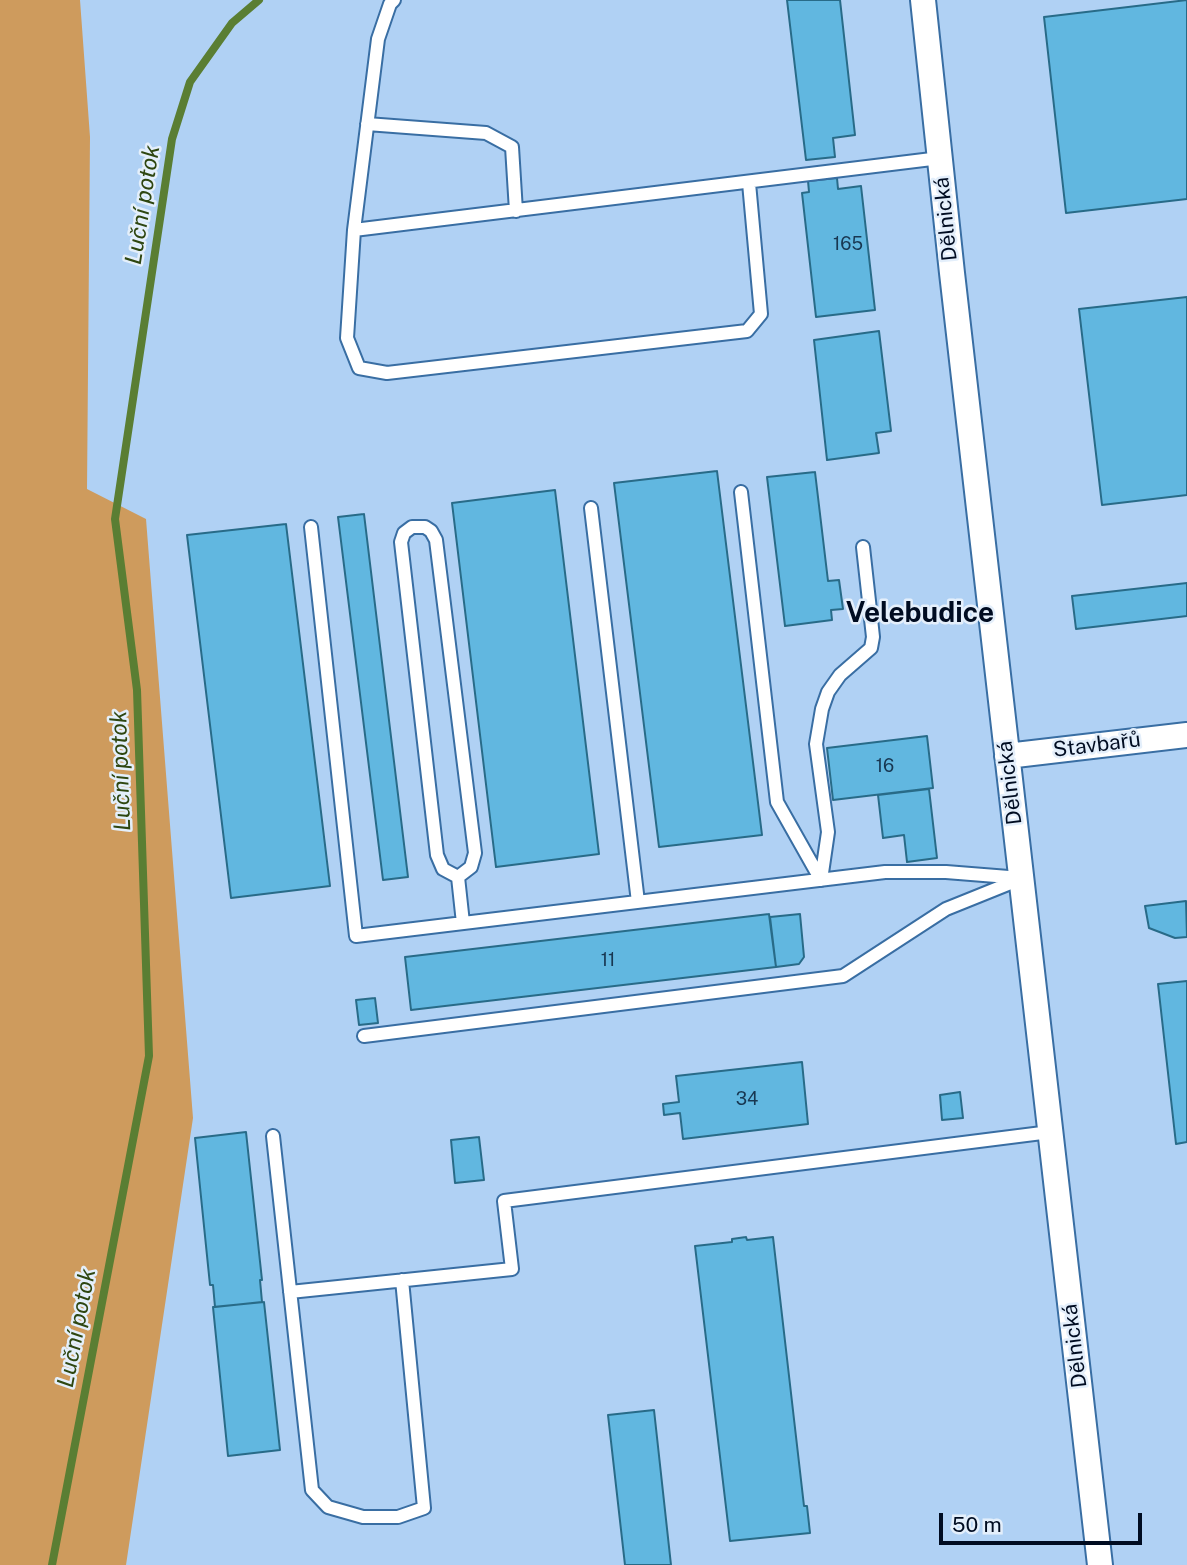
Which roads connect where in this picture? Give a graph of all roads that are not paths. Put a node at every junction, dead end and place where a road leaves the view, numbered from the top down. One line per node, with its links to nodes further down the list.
1 (923, 0): 4 (street, Dělnická)
2 (389, 1): 3 (lane)
3 (367, 124): 6 (lane); 7 (lane)
4 (940, 158): 5 (lane); 13 (street, Dělnická)
5 (749, 183): 6 (lane); 7 (lane)
6 (516, 211): 7 (lane)
7 (354, 230)
8 (741, 492): 16 (lane)
9 (591, 508): 17 (lane)
10 (311, 527): 18 (lane)
11 (863, 547): 16 (lane)
12 (1187, 734): 13 (street, Stavbařů)
13 (1007, 756): 15 (street, Dělnická)
14 (458, 877): 14 (lane); 18 (lane)
15 (1021, 878): 16 (lane); 19 (lane); 20 (street, Dělnická)
16 (821, 880): 17 (lane)
17 (638, 902): 18 (lane)
18 (463, 923)
19 (363, 1036)
20 (1051, 1132): 22 (lane); 24 (street, Dělnická)
21 (273, 1136): 23 (lane)
22 (402, 1280): 23 (lane); 23 (lane)
23 (290, 1292)
24 (1100, 1565)

